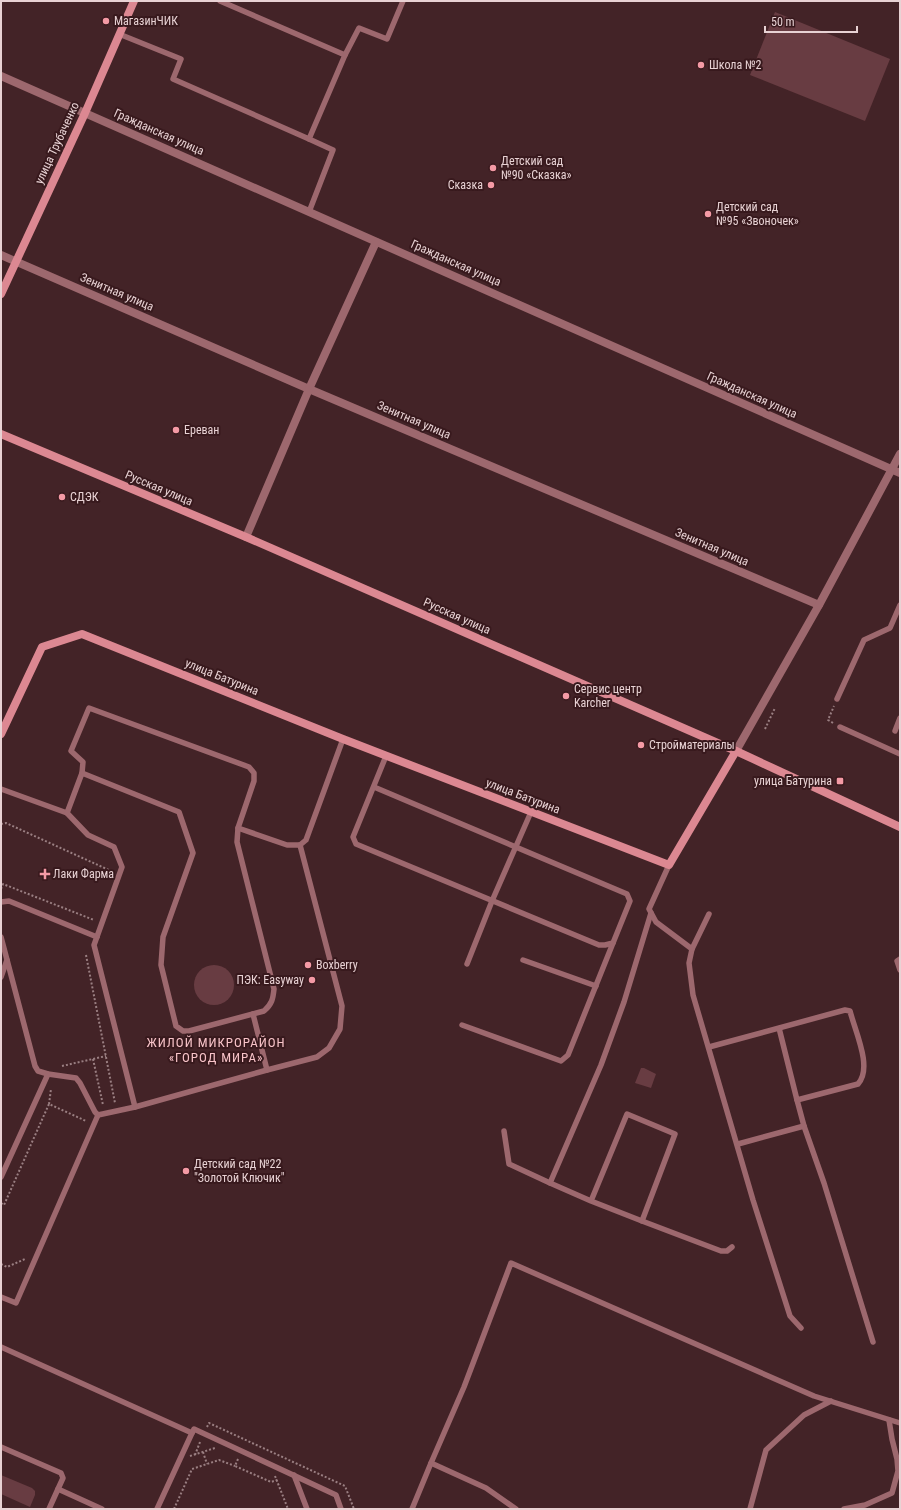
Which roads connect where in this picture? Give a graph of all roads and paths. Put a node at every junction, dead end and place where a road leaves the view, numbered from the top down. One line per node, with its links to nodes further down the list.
1 (134, 1): 4 (street, улица Трубаченко)
2 (220, 1): 5 (lane)
3 (403, 1): 5 (lane)
4 (119, 34): 7 (street, улица Трубаченко); 8 (lane)
5 (345, 55): 8 (lane)
6 (1, 76): 7 (street, Гражданская улица)
7 (85, 113): 9 (street, Гражданская улица); 12 (street, улица Трубаченко)
8 (309, 139): 9 (lane)
9 (309, 212): 10 (street, Гражданская улица)
10 (376, 242): 14 (street); 17 (street, Гражданская улица)
11 (1, 255): 12 (street, Зенитная улица)
12 (15, 261): 13 (street, улица Трубаченко); 14 (street, Зенитная улица)
13 (1, 294)
14 (309, 389): 19 (street); 20 (street, Зенитная улица)
15 (1, 434): 19 (street, Русская улица)
16 (900, 454): 17 (street)
17 (891, 469): 18 (street, Гражданская улица); 20 (street)
18 (900, 473)
19 (246, 537): 30 (street, Русская улица)
20 (819, 605): 30 (street)
21 (900, 605): 22 (lane)
22 (837, 699): 25 (path)
23 (775, 708): 26 (path)
24 (900, 718): 27 (lane)
25 (840, 727): 31 (lane)
26 (765, 729)
27 (895, 731)
28 (1, 734): 29 (street, улица Батурина)
29 (343, 739): 32 (street, улица Батурина); 41 (lane)
30 (736, 751): 39 (street, Русская улица); 43 (street)
31 (900, 754)
32 (386, 756): 34 (lane); 36 (street, улица Батурина)
33 (82, 773): 37 (lane); 40 (lane); 64 (lane)
34 (374, 786): 42 (lane); 46 (lane)
35 (1, 789): 37 (lane)
36 (531, 812): 42 (lane); 43 (street, улица Батурина)
37 (67, 813): 54 (lane)
38 (1, 824): 44 (path)
39 (900, 827)
40 (238, 828): 41 (lane); 64 (lane)
41 (300, 845): 69 (lane)
42 (516, 847): 46 (lane); 55 (lane)
43 (669, 865): 49 (lane)
44 (114, 872)
45 (1, 889): 51 (path)
46 (492, 901): 55 (lane); 60 (lane)
47 (1, 902): 52 (lane)
48 (96, 913): 51 (path)
49 (652, 913): 56 (lane); 80 (lane)
50 (709, 914): 56 (lane)
51 (94, 920): 52 (path)
52 (87, 933): 54 (lane); 73 (path)
53 (1, 937): 57 (lane)
54 (97, 937): 72 (lane)
55 (613, 943): 63 (lane)
56 (692, 949): 67 (lane)
57 (7, 959): 62 (lane); 70 (lane)
58 (900, 959): 61 (lane)
59 (522, 960): 63 (lane)
60 (467, 964)
61 (900, 970)
62 (1, 977)
63 (596, 986): 65 (lane)
64 (252, 1014): 69 (lane)
65 (462, 1025)
66 (780, 1028): 67 (lane); 71 (lane); 71 (lane)
67 (709, 1047): 78 (lane)
68 (93, 1059): 73 (path)
69 (267, 1070): 72 (lane)
70 (48, 1074): 74 (lane); 79 (lane)
71 (797, 1100): 76 (lane)
72 (135, 1107): 73 (lane)
73 (116, 1109): 74 (lane)
74 (98, 1115): 75 (lane)
75 (94, 1125): 82 (path); 85 (lane)
76 (804, 1126): 78 (lane); 89 (lane)
77 (504, 1131): 80 (lane)
78 (738, 1144): 88 (lane)
79 (1, 1177)
80 (550, 1183): 81 (lane)
81 (591, 1201): 83 (lane); 83 (lane)
82 (1, 1203)
83 (642, 1220): 84 (lane)
84 (732, 1247)
85 (38, 1253): 86 (path); 87 (lane)
86 (1, 1264)
87 (1, 1297)
88 (801, 1328)
89 (873, 1342)
90 (1, 1347): 94 (lane)
91 (831, 1401): 92 (lane); 102 (lane); 118 (lane)
92 (889, 1420): 93 (lane); 119 (lane)
93 (900, 1423)
94 (192, 1432): 106 (lane); 111 (lane)
95 (1, 1447): 108 (lane)
96 (216, 1448): 97 (path)
97 (203, 1452): 99 (path); 103 (path)
98 (233, 1455): 100 (path)
99 (189, 1456)
100 (238, 1458): 101 (path); 104 (path)
101 (244, 1461)
102 (431, 1462): 116 (lane); 117 (lane)
103 (207, 1464): 104 (path); 112 (path)
104 (235, 1466): 107 (path)
105 (275, 1475): 107 (path)
106 (294, 1475): 114 (lane); 115 (lane)
107 (277, 1480): 113 (path)
108 (58, 1489): 109 (lane); 110 (lane)
109 (49, 1509)
110 (102, 1509)
111 (157, 1509)
112 (174, 1509)
113 (288, 1509)
114 (306, 1509)
115 (342, 1509)
116 (412, 1509)
117 (516, 1509)
118 (750, 1509)
119 (844, 1509)

